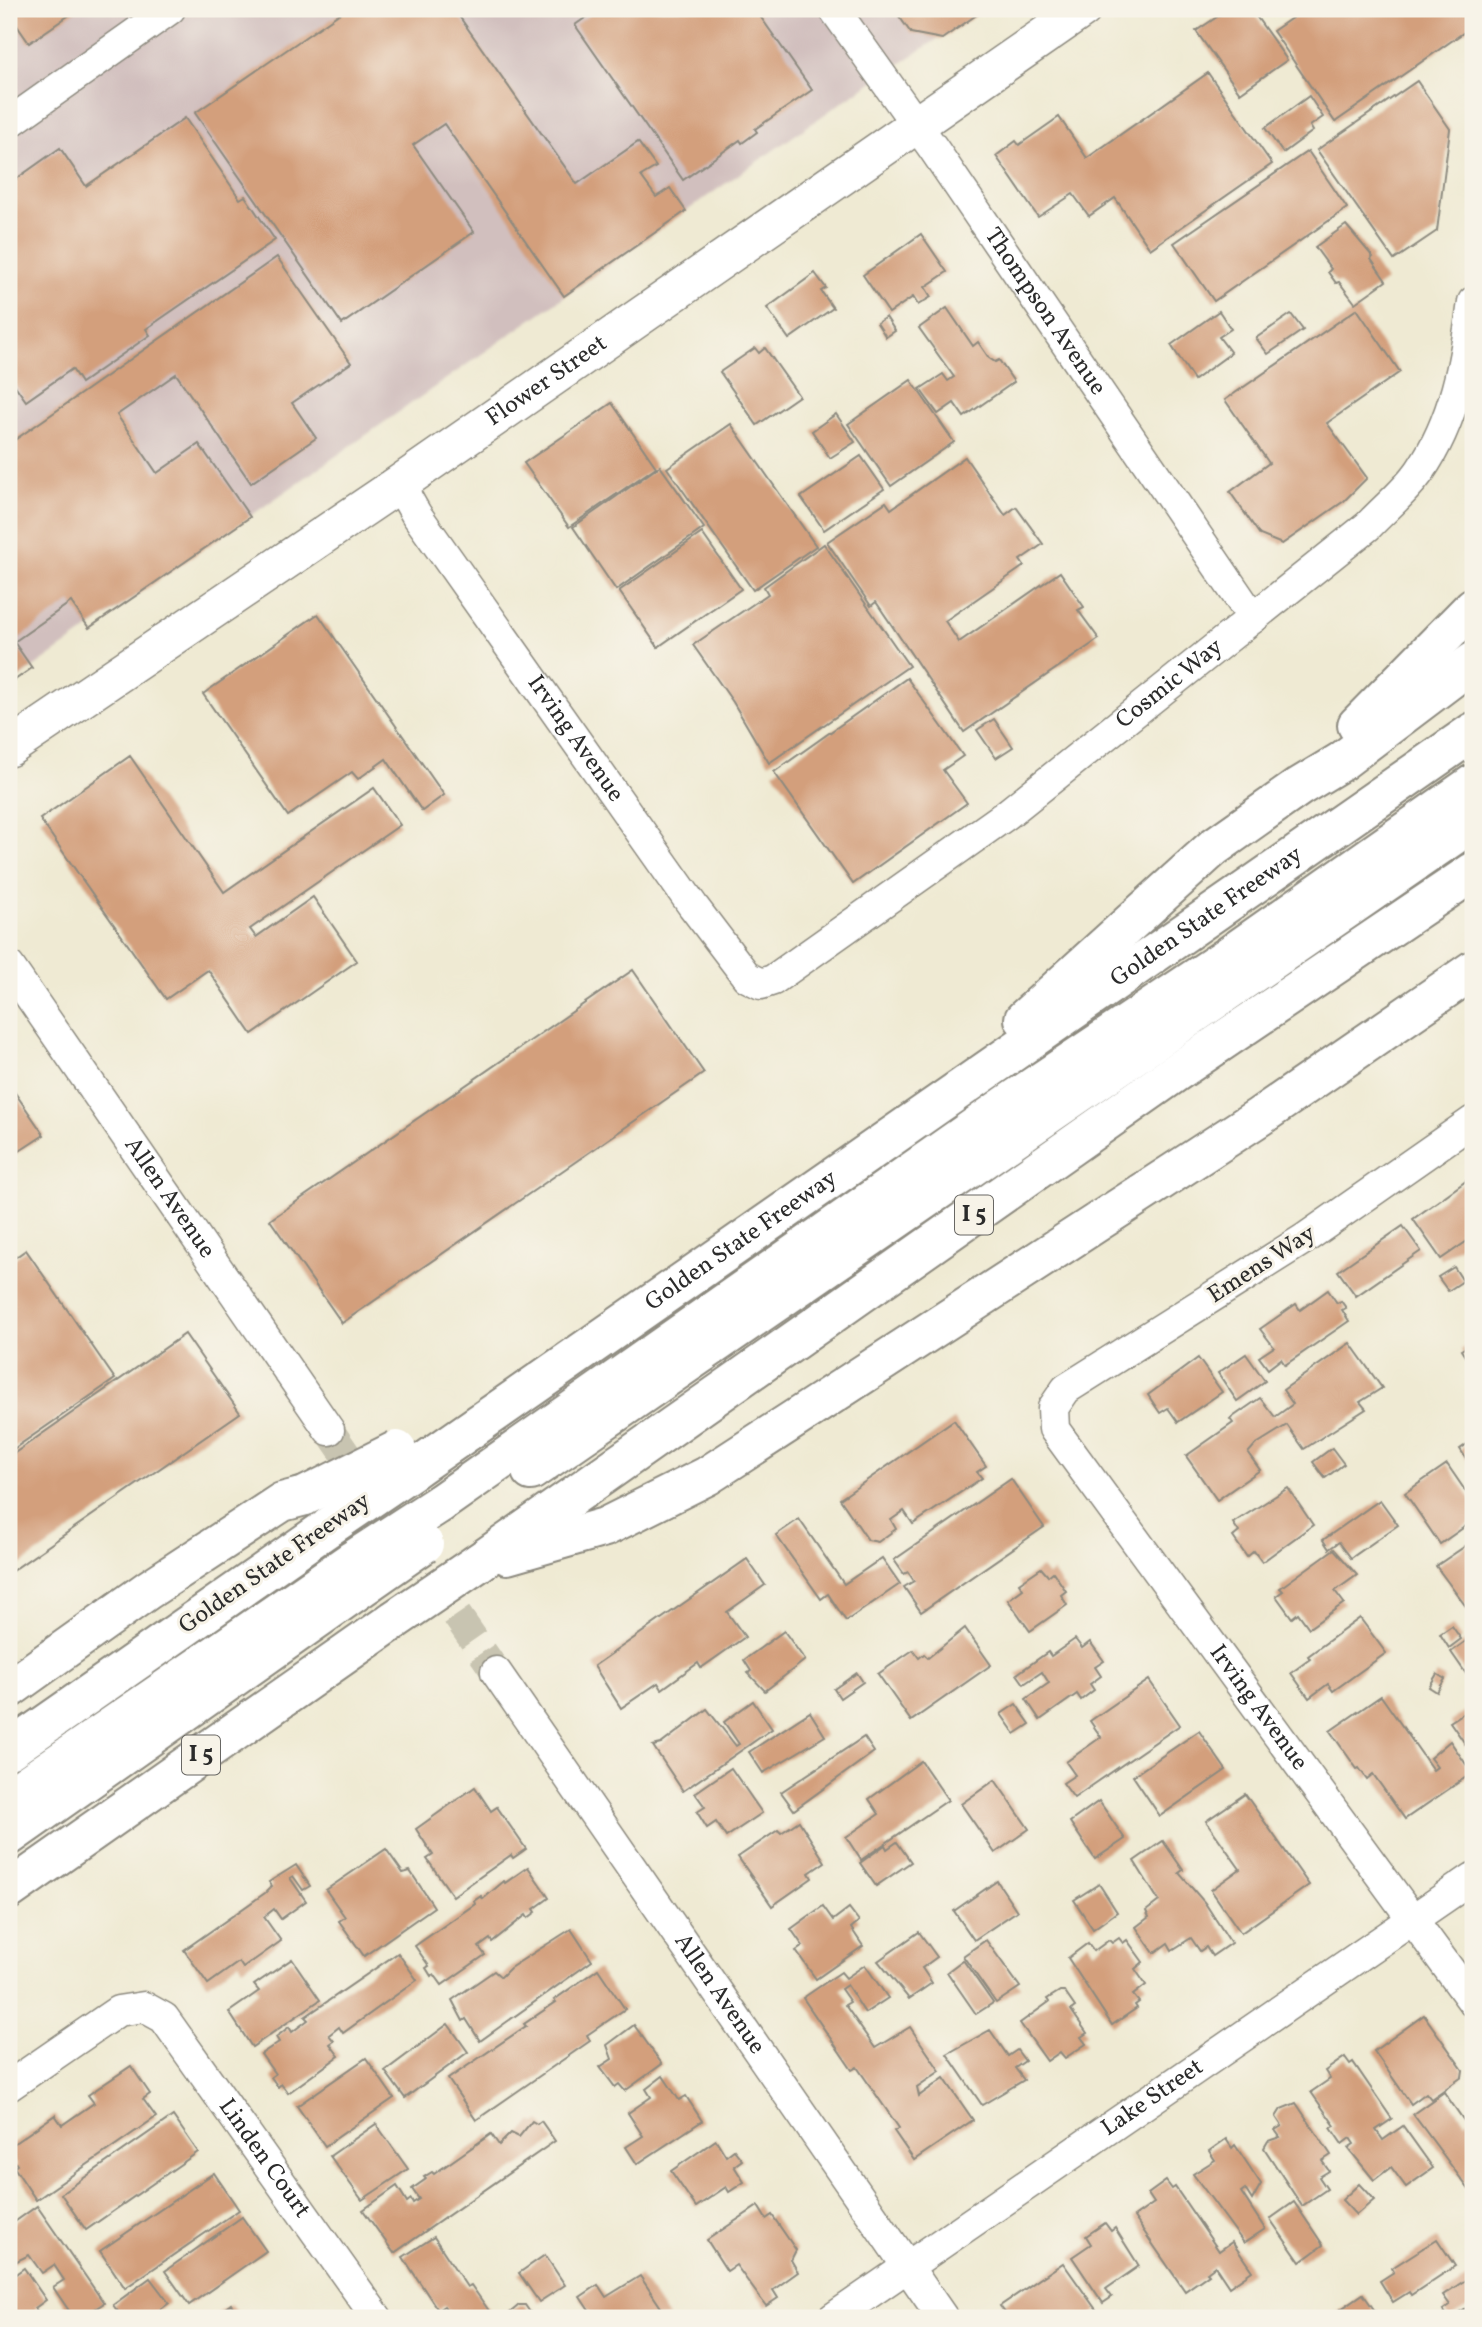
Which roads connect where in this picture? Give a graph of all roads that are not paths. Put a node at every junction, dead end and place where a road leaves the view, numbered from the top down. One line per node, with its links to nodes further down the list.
1 (170, 9): 4 (street)
2 (834, 9): 5 (street, Thompson Avenue)
3 (1083, 9): 5 (street, Flower Street)
4 (9, 123)
5 (914, 125): 7 (street, Flower Street); 9 (street, Thompson Avenue)
6 (1473, 302): 9 (street, Cosmic Way)
7 (398, 484): 12 (street, Flower Street); 19 (street, Irving Avenue)
8 (1473, 607): 14 (highway)
9 (1253, 618): 19 (street, Cosmic Way)
10 (1473, 662): 14 (highway)
11 (1473, 732): 21 (highway, Golden State Freeway)
12 (9, 748)
13 (1473, 784): 25 (highway)
14 (1299, 787): 21 (highway)
15 (1473, 822): 25 (highway)
16 (1473, 873): 26 (highway, I 5)
17 (9, 966): 23 (street, Allen Avenue)
18 (1473, 970): 26 (highway)
19 (761, 984)
20 (1473, 1121): 22 (street, Emens Way)
21 (912, 1122): 24 (highway, Golden State Freeway)
22 (1053, 1408): 35 (street, Irving Avenue)
23 (329, 1430)
24 (405, 1460): 29 (highway, bridge); 30 (highway, Golden State Freeway, bridge)
25 (445, 1514): 27 (highway, bridge)
26 (478, 1563): 34 (highway, I 5, bridge)
27 (361, 1571): 31 (highway); 32 (highway)
28 (496, 1672): 38 (street, Allen Avenue)
29 (9, 1689)
30 (9, 1750)
31 (9, 1797)
32 (9, 1836)
33 (1473, 1878): 35 (street, Lake Street)
34 (9, 1890)
35 (1412, 1921): 36 (street, Irving Avenue); 38 (street, Lake Street)
36 (1473, 2002)
37 (9, 2086): 39 (street, Linden Court)
38 (907, 2266): 40 (street, Lake Street); 41 (street, Allen Avenue)
39 (377, 2318)
40 (833, 2318)
41 (943, 2318)

